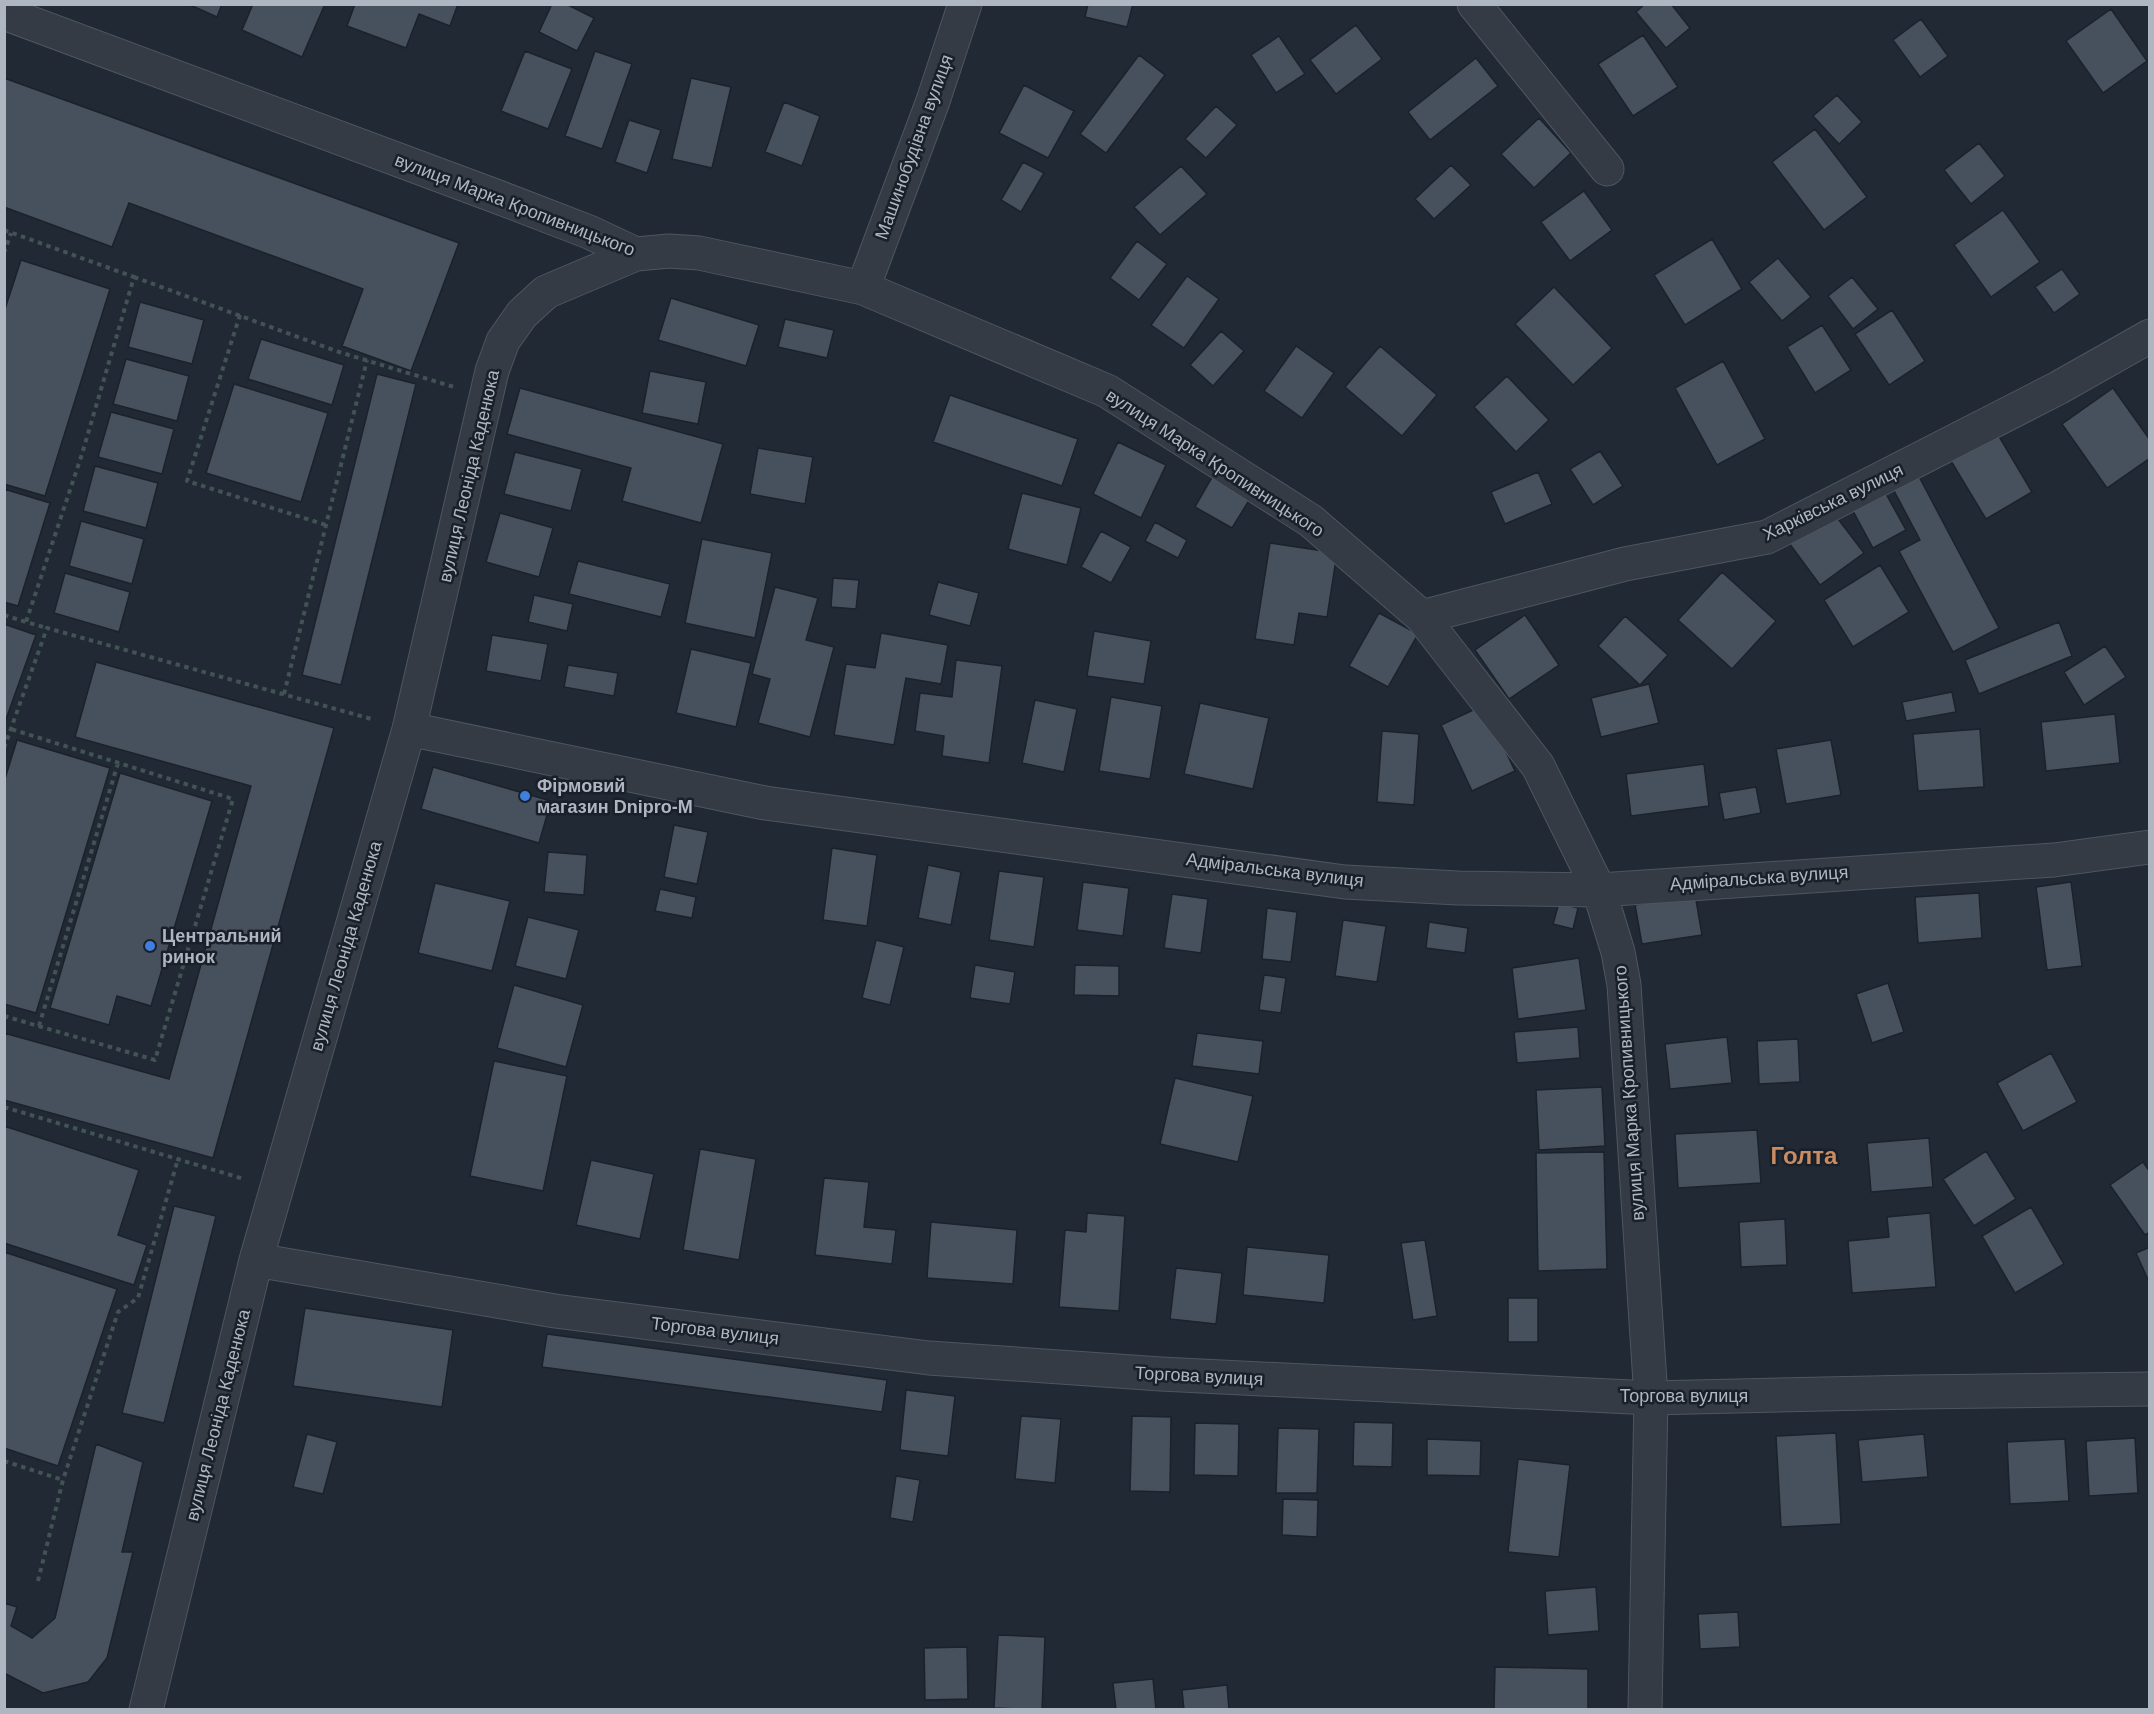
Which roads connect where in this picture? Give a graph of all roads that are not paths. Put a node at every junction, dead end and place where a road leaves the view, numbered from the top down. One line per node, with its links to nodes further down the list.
1 (965, 4): 6 (street, Машинобудівна вулиця)
2 (1474, 4): 4 (street)
3 (4, 13): 5 (street, вулиця Марка Кропивницького)
4 (1607, 168)
5 (636, 254): 6 (street, вулиця Марка Кропивницького); 9 (street, вулиця Леоніда Каденюка)
6 (863, 288): 8 (street, вулиця Марка Кропивницького)
7 (2150, 336): 8 (street, Харківська вулиця)
8 (1422, 617): 11 (street, вулиця Марка Кропивницького)
9 (409, 729): 11 (street, Адміральська вулиця); 12 (street, вулиця Леоніда Каденюка)
10 (2150, 847): 11 (street, Адміральська вулиця)
11 (1599, 890): 14 (street, вулиця Марка Кропивницького)
12 (256, 1260): 14 (street, Торгова вулиця); 15 (street, вулиця Леоніда Каденюка)
13 (2150, 1389): 14 (street, Торгова вулиця)
14 (1651, 1398): 16 (street, вулиця Марка Кропивницького)
15 (146, 1710)
16 (1645, 1710)

